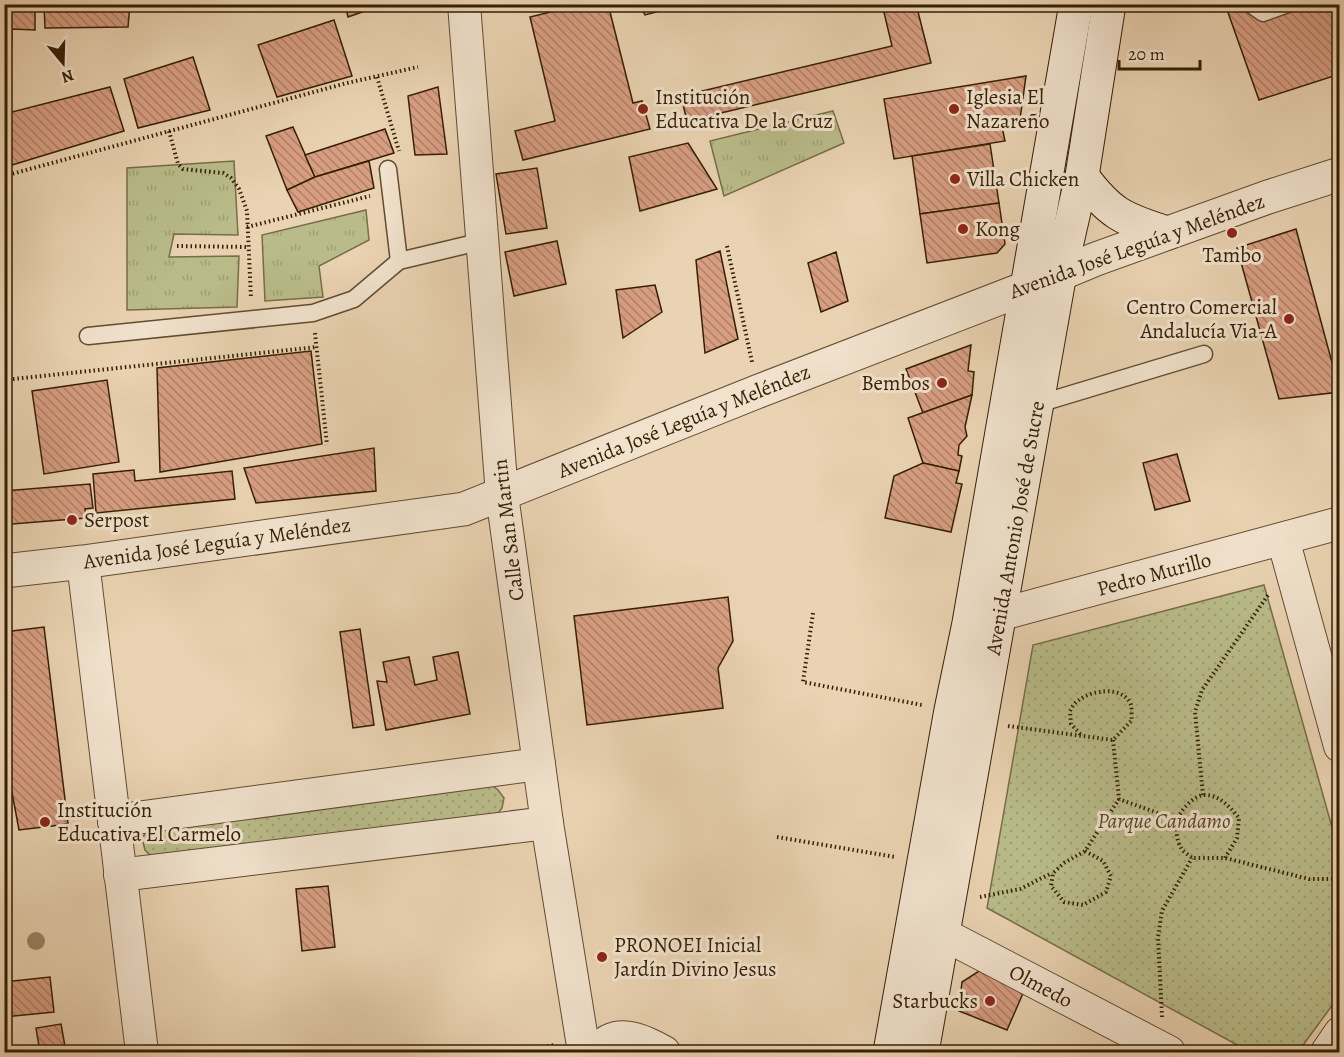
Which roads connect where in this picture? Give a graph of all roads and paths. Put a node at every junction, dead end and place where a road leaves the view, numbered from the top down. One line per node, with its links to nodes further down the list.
1 (464, 4): 16 (street, Calle San Martin)
2 (1076, 4): 22 (main road, Avenida Antonio José de Sucre)
3 (1108, 4): 12 (main road, Avenida Antonio José de Sucre)
4 (1250, 4): 5 (lane)
5 (1288, 4)
6 (418, 67): 7 (path)
7 (377, 77): 8 (path); 9 (path)
8 (169, 131): 11 (path); 14 (path)
9 (388, 169): 13 (lane)
10 (1340, 174): 15 (main road, Avenida José Leguía y Meléndez)
11 (4, 176)
12 (1082, 176): 15 (main road); 21 (main road, Avenida Antonio José de Sucre)
13 (391, 191): 14 (path); 20 (lane)
14 (247, 227): 19 (path)
15 (1167, 233): 21 (main road, Avenida José Leguía y Meléndez)
16 (483, 241): 20 (lane); 32 (street, Calle San Martin)
17 (177, 246): 19 (path)
18 (727, 246): 29 (path)
19 (248, 247): 24 (path)
20 (399, 261): 23 (lane)
21 (1060, 273): 22 (main road, Avenida José Leguía y Meléndez); 30 (main road, Avenida Antonio José de Sucre)
22 (1026, 288): 29 (main road, Avenida José Leguía y Meléndez); 38 (main road, Avenida Antonio José de Sucre)
23 (313, 313): 24 (lane); 26 (path)
24 (253, 320): 25 (lane)
25 (88, 336)
26 (317, 347): 28 (path); 31 (path)
27 (1204, 354): 30 (lane)
28 (4, 380)
29 (759, 391): 32 (main road, Avenida José Leguía y Meléndez)
30 (1038, 404): 38 (main road, Avenida Antonio José de Sucre)
31 (327, 445)
32 (502, 495): 35 (main road, Avenida José Leguía y Meléndez); 43 (street, Calle San Martin)
33 (1340, 523): 34 (street, Pedro Murillo)
34 (1286, 552): 38 (street, Pedro Murillo); 42 (street); 44 (path)
35 (83, 562): 36 (main road, Avenida José Leguía y Meléndez); 47 (street)
36 (4, 571)
37 (813, 613): 39 (path)
38 (984, 619): 39 (main road, Avenida Antonio José de Sucre)
39 (966, 717): 40 (path); 53 (main road, Avenida Antonio José de Sucre); 58 (main road, Avenida Antonio José de Sucre)
40 (1082, 736): 41 (path); 41 (path)
41 (1113, 740): 45 (path)
42 (1340, 746)
43 (539, 764): 47 (street); 48 (street, Calle San Martin)
44 (1203, 795): 46 (path); 52 (path)
45 (1119, 800): 46 (path); 50 (path)
46 (1177, 820): 51 (path)
47 (114, 821): 55 (street)
48 (547, 823): 55 (street); 62 (street, Calle San Martin)
49 (777, 837): 53 (path)
50 (1085, 851): 54 (path); 54 (path)
51 (1192, 858): 52 (path); 60 (path)
52 (1225, 858): 56 (path)
53 (924, 861): 57 (main road, Avenida Antonio José de Sucre)
54 (1053, 873): 58 (path)
55 (120, 875): 61 (street)
56 (1340, 879)
57 (913, 919): 58 (street, Olmedo); 65 (main road, Avenida Antonio José de Sucre)
58 (946, 919): 60 (street, Olmedo); 66 (main road, Avenida Antonio José de Sucre)
59 (1340, 1033): 67 (street)
60 (1166, 1051)
61 (142, 1053)
62 (584, 1053)
63 (597, 1053): 64 (street)
64 (664, 1053)
65 (890, 1053)
66 (922, 1053)
67 (1327, 1053)

